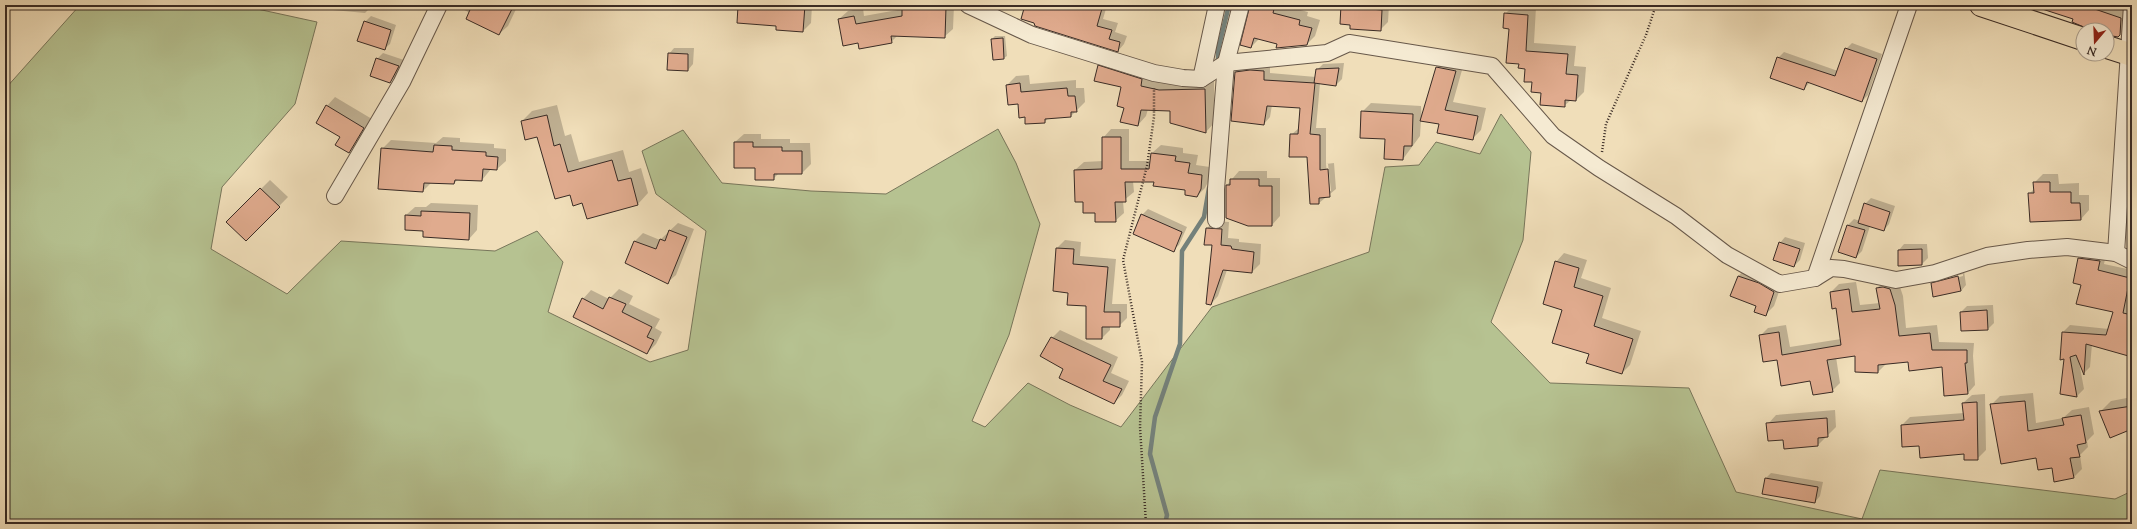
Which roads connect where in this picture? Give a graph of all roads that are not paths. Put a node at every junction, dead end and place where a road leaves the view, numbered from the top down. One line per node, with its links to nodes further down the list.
1 (439, 5): 13 (street)
2 (968, 5): 12 (street)
3 (1217, 5): 12 (street)
4 (1241, 5): 11 (street)
5 (1909, 5): 17 (street)
6 (1980, 5): 8 (highway)
7 (2132, 5): 10 (street)
8 (2075, 36)
9 (2115, 49): 10 (highway)
10 (2130, 54): 15 (street)
11 (1226, 63): 12 (street); 14 (street); 17 (street)
12 (1201, 79)
13 (335, 196)
14 (1216, 220)
15 (2116, 253): 16 (street); 17 (street)
16 (2132, 261)
17 (1815, 278)

